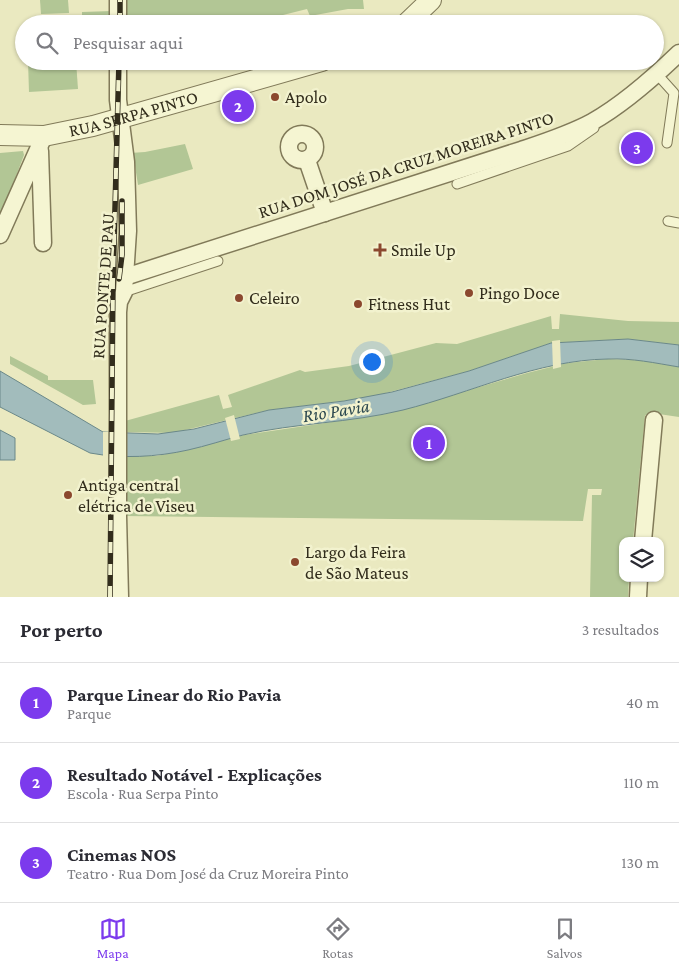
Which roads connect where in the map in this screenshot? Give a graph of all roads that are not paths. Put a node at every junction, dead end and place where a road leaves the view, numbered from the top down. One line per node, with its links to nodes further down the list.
1 (118, 0): 3 (street)
2 (431, 0): 4 (street)
3 (118, 15)
4 (415, 15)
5 (679, 53): 6 (street, RUA DOM JOSÉ DA CRUZ MOREIRA PINTO)
6 (664, 66)
7 (118, 70): 12 (street, RUA PONTE DE PAU)
8 (291, 70): 12 (street, RUA SERPA PINTO)
9 (659, 70): 10 (street, RUA DOM JOSÉ DA CRUZ MOREIRA PINTO)
10 (656, 73): 11 (street, RUA DOM JOSÉ DA CRUZ MOREIRA PINTO); 15 (lane)
11 (626, 99): 17 (lane); 18 (street, RUA DOM JOSÉ DA CRUZ MOREIRA PINTO)
12 (120, 120): 14 (street, RUA SERPA PINTO); 24 (street, RUA PONTE DE PAU)
13 (0, 135): 14 (street, RUA SERPA PINTO)
14 (42, 141): 21 (street); 22 (street)
15 (667, 143)
16 (307, 160): 18 (street)
17 (457, 184)
18 (325, 213): 24 (street, RUA DOM JOSÉ DA CRUZ MOREIRA PINTO)
19 (668, 222): 20 (lane)
20 (679, 223)
21 (0, 235)
22 (43, 243)
23 (218, 261): 24 (lane)
24 (124, 285): 28 (street, RUA PONTE DE PAU)
25 (654, 420): 26 (street)
26 (643, 537)
27 (639, 582): 29 (street)
28 (120, 597)
29 (638, 597)

